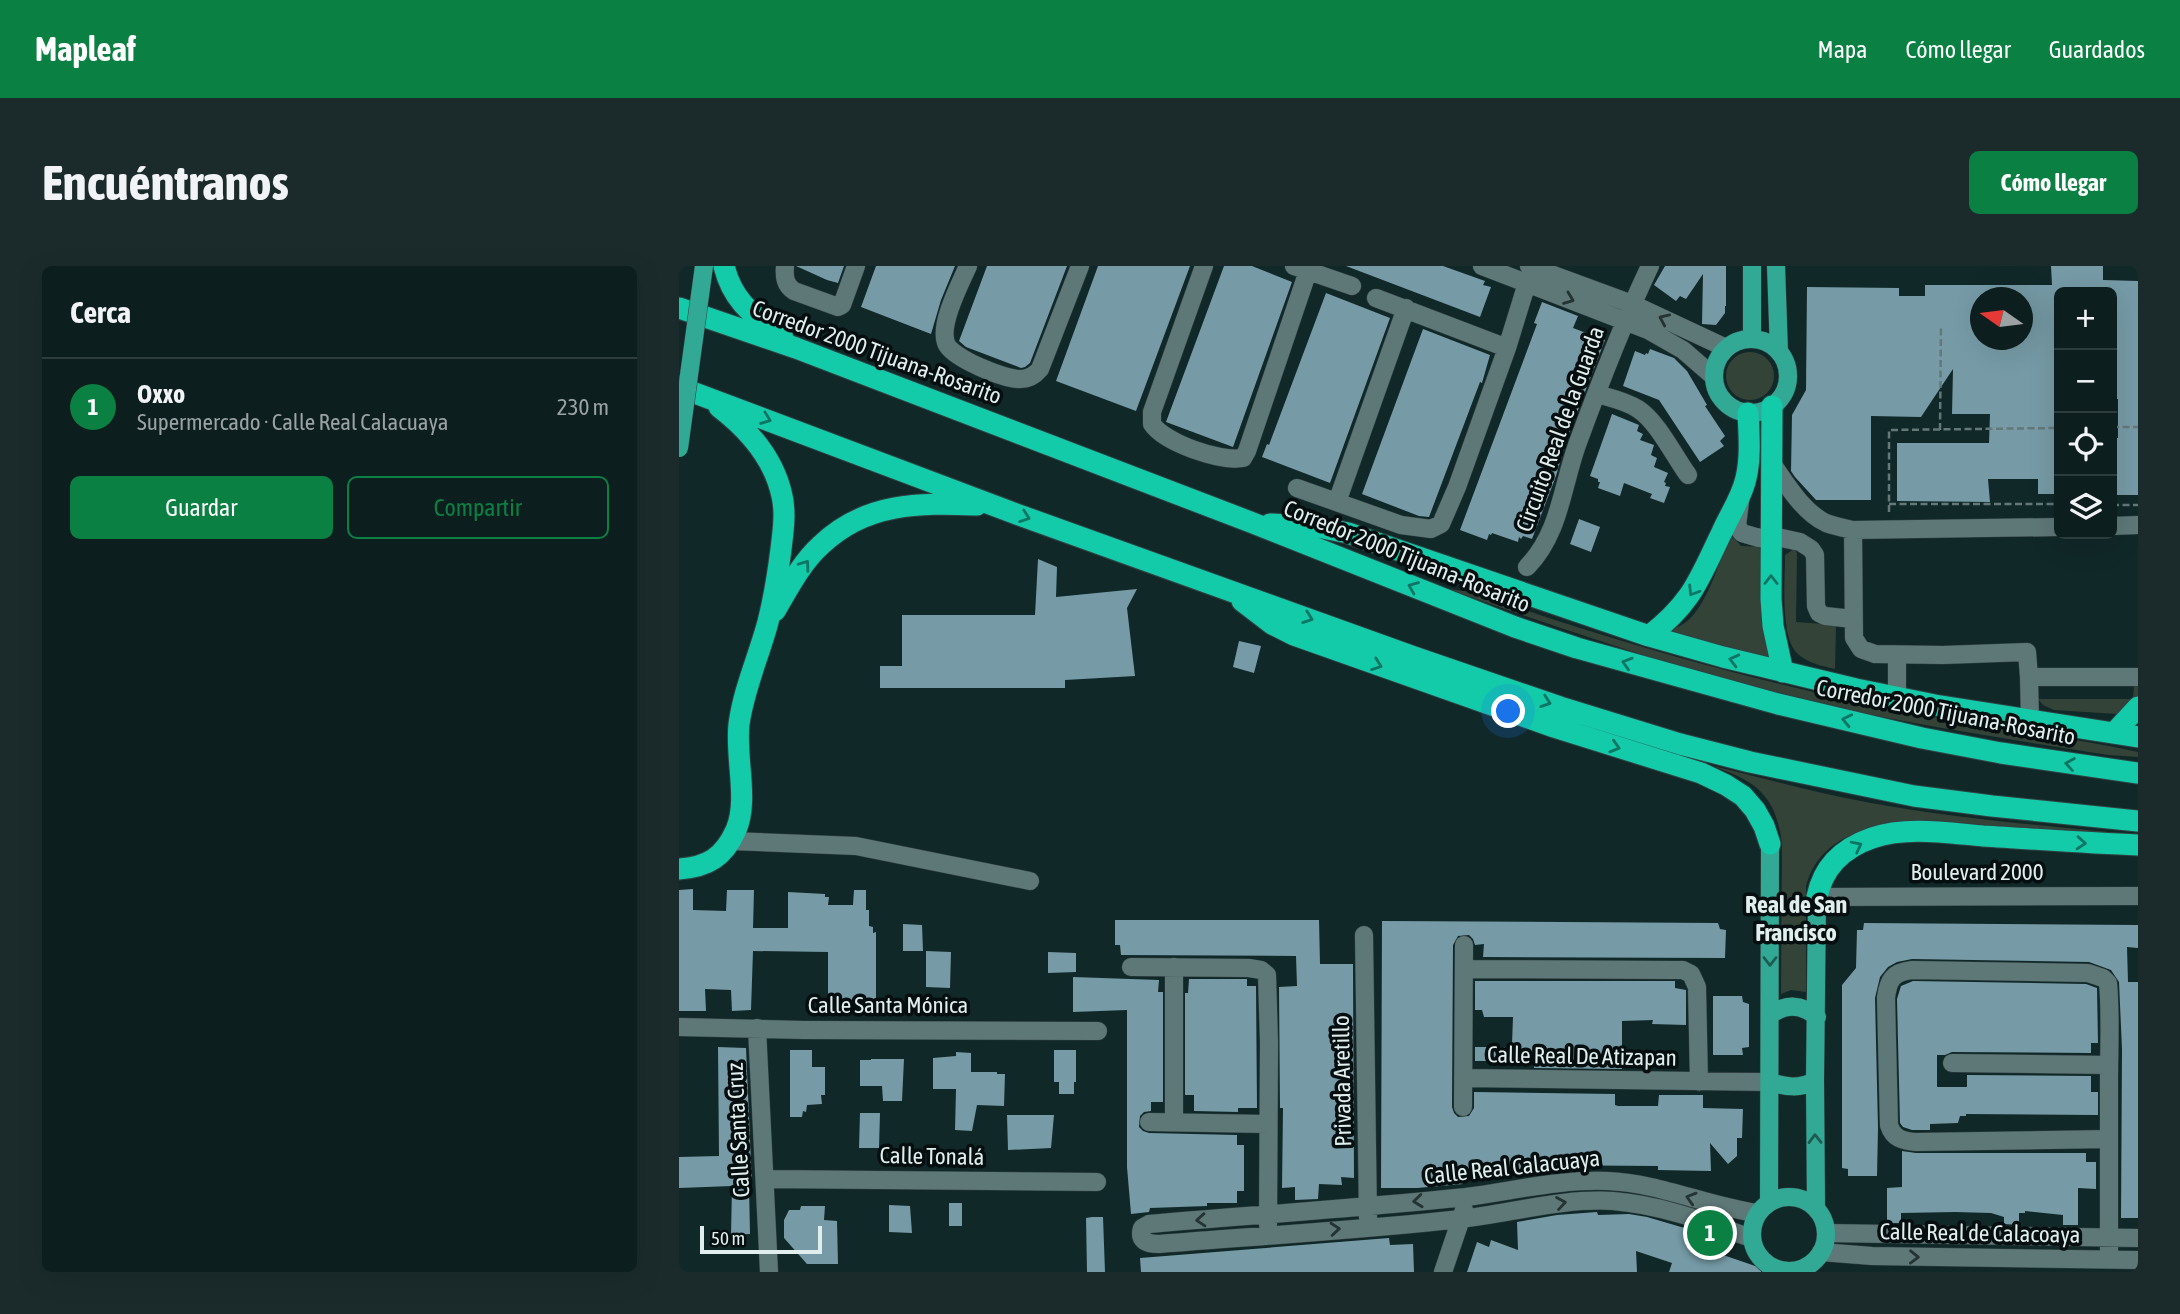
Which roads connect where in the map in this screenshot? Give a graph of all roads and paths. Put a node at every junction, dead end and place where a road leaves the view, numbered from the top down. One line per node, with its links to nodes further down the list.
1 (705, 266): 35 (main road, bridge)
2 (724, 266): 21 (highway)
3 (785, 266): 4 (street)
4 (856, 266)
5 (968, 266): 6 (street)
6 (1080, 266)
7 (1204, 266): 12 (street)
8 (1482, 266): 13 (street)
9 (1650, 266): 18 (street, Circuito Real de la Guarda)
10 (1752, 266): 20 (main road)
11 (1776, 266): 24 (main road)
12 (1301, 268): 14 (street)
13 (1529, 271): 18 (street); 22 (street)
14 (1352, 286)
15 (1376, 298): 17 (street)
16 (679, 308): 21 (highway, Corredor 2000 Tijuana-Rosarito)
17 (1406, 308): 22 (street); 40 (street)
18 (1629, 313): 23 (street, one-way to 18); 25 (street); 27 (street, Circuito Real de la Guarda)
19 (1941, 325): 34 (path)
20 (1752, 338): 23 (main road); 24 (main road)
21 (796, 348): 46 (highway, Corredor 2000 Tijuana-Rosarito)
22 (1507, 348): 40 (street)
23 (1726, 348): 25 (main road)
24 (1779, 352): 29 (main road)
25 (1713, 376): 30 (main road)
26 (679, 387): 28 (highway)
27 (1597, 394): 37 (street); 53 (street, Circuito Real de la Guarda)
28 (707, 397): 42 (highway, one-way to 42); 56 (highway)
29 (1772, 406): 30 (main road); 36 (highway)
30 (1748, 413): 39 (highway)
31 (2117, 427): 32 (path)
32 (2138, 427)
33 (2054, 428): 34 (path)
34 (1940, 430): 41 (path)
35 (679, 448)
36 (1773, 466): 50 (street); 52 (highway)
37 (1688, 475)
38 (1297, 488): 40 (street)
39 (1741, 495): 52 (street); 57 (highway, one-way to 57)
40 (1338, 502)
41 (1889, 504): 43 (path); 51 (path)
42 (995, 505): 54 (highway, one-way to 54); 56 (highway, one-way to 42)
43 (2054, 505)
44 (2117, 505): 45 (path)
45 (2138, 505)
46 (1253, 523): 57 (highway); 67 (highway, Corredor 2000 Tijuana-Rosarito, one-way to 46)
47 (2117, 526): 48 (street)
48 (2138, 526)
49 (2054, 527): 51 (street)
50 (1853, 530): 51 (street); 55 (street)
51 (1889, 530)
52 (1772, 536): 55 (street); 59 (highway, one-way to 52)
53 (1527, 567)
54 (1230, 590): 68 (highway, one-way to 68); 70 (highway, one-way to 70)
55 (1853, 619): 58 (street)
56 (768, 622): 69 (highway)
57 (1649, 636): 59 (highway, one-way to 57)
58 (1897, 655): 60 (street); 62 (street)
59 (1783, 672): 62 (highway)
60 (2029, 677): 61 (street); 64 (street)
61 (2138, 677)
62 (1897, 698): 64 (highway)
63 (2138, 707): 65 (highway)
64 (2030, 721): 65 (highway)
65 (2114, 733): 66 (highway)
66 (2138, 737)
67 (2138, 774)
68 (2138, 821)
69 (730, 841): 72 (highway); 73 (street)
70 (1770, 844): 81 (main road, one-way to 81)
71 (2138, 845): 75 (highway, one-way to 71)
72 (679, 869)
73 (1030, 881)
74 (2138, 896): 75 (street, Boulevard 2000)
75 (1817, 897): 82 (main road)
76 (1364, 935): 100 (street, Privada Aretillo)
77 (1464, 945): 80 (street, Calle Real De Atizapan)
78 (1131, 967): 79 (street)
79 (1174, 967): 94 (street); 95 (street)
80 (1464, 969): 88 (street, Calle Real De Atizapan); 90 (street, Calle Real De Atizapan)
81 (1770, 1015): 82 (main road); 91 (main road)
82 (1817, 1017): 89 (main road)
83 (679, 1027): 84 (street, Calle Santa Mónica)
84 (757, 1028): 85 (street, Calle Santa Mónica); 97 (street, Calle Santa Cruz)
85 (1098, 1031)
86 (1952, 1063): 87 (street)
87 (2109, 1065): 96 (street); 96 (street)
88 (1463, 1079): 90 (street, Calle Real De Atizapan); 92 (street, Calle Real De Atizapan)
89 (1815, 1081): 91 (main road); 102 (main road, one-way to 89)
90 (1699, 1082): 91 (street, Calle Real De Atizapan)
91 (1770, 1082): 101 (main road)
92 (1463, 1107)
93 (1149, 1122): 94 (street)
94 (1174, 1122): 95 (street)
95 (1268, 1124): 103 (street)
96 (2109, 1139): 111 (street)
97 (766, 1179): 98 (street, Calle Tonalá); 119 (street, Calle Santa Cruz)
98 (1097, 1182)
99 (1469, 1196): 100 (street, Calle Real Calacuaya, one-way to 100); 101 (street, Calle Real Calacuaya, one-way to 99); 104 (street)
100 (1368, 1206): 103 (street, Calle Real Calacuaya); 105 (street, Privada Aretillo)
101 (1763, 1207): 102 (main road); 110 (main road)
102 (1816, 1208): 106 (main road)
103 (1268, 1215): 107 (street); 107 (street, Calle Real Calacuaya, one-way to 107)
104 (1461, 1219): 105 (street, Calle Real Calacuaya); 110 (street, Calle Real Calacuaya, one-way to 110); 120 (street)
105 (1368, 1226): 107 (street, Calle Real Calacuaya, one-way to 105)
106 (1826, 1233): 108 (street, Calle Real de Calacoaya); 115 (main road)
107 (1267, 1235)
108 (1872, 1235): 109 (street, Calle Real de Calacoaya); 116 (street)
109 (2050, 1237): 111 (street, Calle Real de Calacoaya); 117 (street)
110 (1751, 1238): 118 (main road)
111 (2109, 1238): 112 (street, Calle Real de Calacoaya); 113 (street)
112 (2138, 1238)
113 (2109, 1259): 114 (street, Calle Real de Calacoaya); 117 (street, Calle Real de Calacoaya)
114 (2138, 1259)
115 (1813, 1263): 116 (street, Calle Real de Calacoaya); 118 (main road)
116 (1872, 1264): 117 (street, Calle Real de Calacoaya, one-way to 117)
117 (2049, 1266)
118 (1768, 1269)
119 (769, 1272)
120 (1443, 1272)

